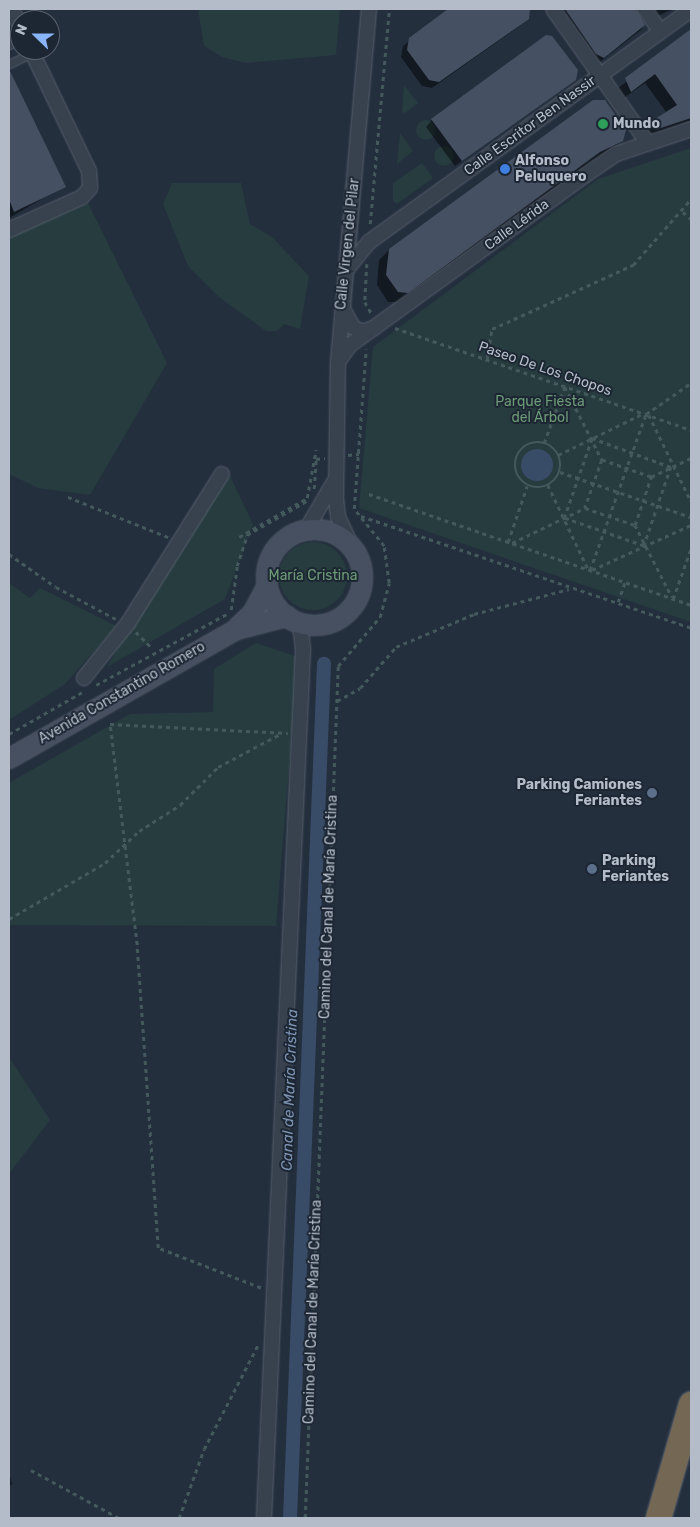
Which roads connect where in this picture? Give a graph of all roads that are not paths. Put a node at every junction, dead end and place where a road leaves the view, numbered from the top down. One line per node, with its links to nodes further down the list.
1 (369, 9): 10 (street, Calle Virgen del Pilar)
2 (553, 9): 7 (street)
3 (645, 9): 5 (street)
4 (691, 10): 5 (street, Calle Escritor Ben Nassir)
5 (660, 31): 7 (street, Calle Escritor Ben Nassir)
6 (36, 60): 11 (street)
7 (600, 75): 9 (street); 12 (street, Calle Escritor Ben Nassir)
8 (691, 129): 9 (street, Calle Lérida)
9 (648, 143): 15 (street, Calle Lérida)
10 (351, 222): 12 (street); 13 (street, Calle Virgen del Pilar)
11 (9, 230)
12 (369, 242): 13 (street, Calle Escritor Ben Nassir)
13 (345, 273): 14 (street, Calle Virgen del Pilar)
14 (341, 305): 15 (street, Calle Lérida); 16 (street, Calle Virgen del Pilar)
15 (385, 326): 16 (street, Calle Lérida)
16 (338, 363): 18 (street, Calle Virgen del Pilar)
17 (222, 474): 24 (street)
18 (335, 479): 19 (street, Calle Virgen del Pilar); 20 (street, Calle Virgen del Pilar)
19 (306, 530): 20 (street); 21 (street)
20 (352, 547): 22 (street)
21 (267, 584): 22 (street); 23 (street, Avenida Constantino Romero)
22 (294, 620): 23 (street, Avenida Constantino Romero); 27 (street)
23 (236, 629): 25 (street, Avenida Constantino Romero)
24 (84, 678)
25 (9, 758)
26 (691, 1404): 28 (highway)
27 (264, 1518)
28 (658, 1518)

